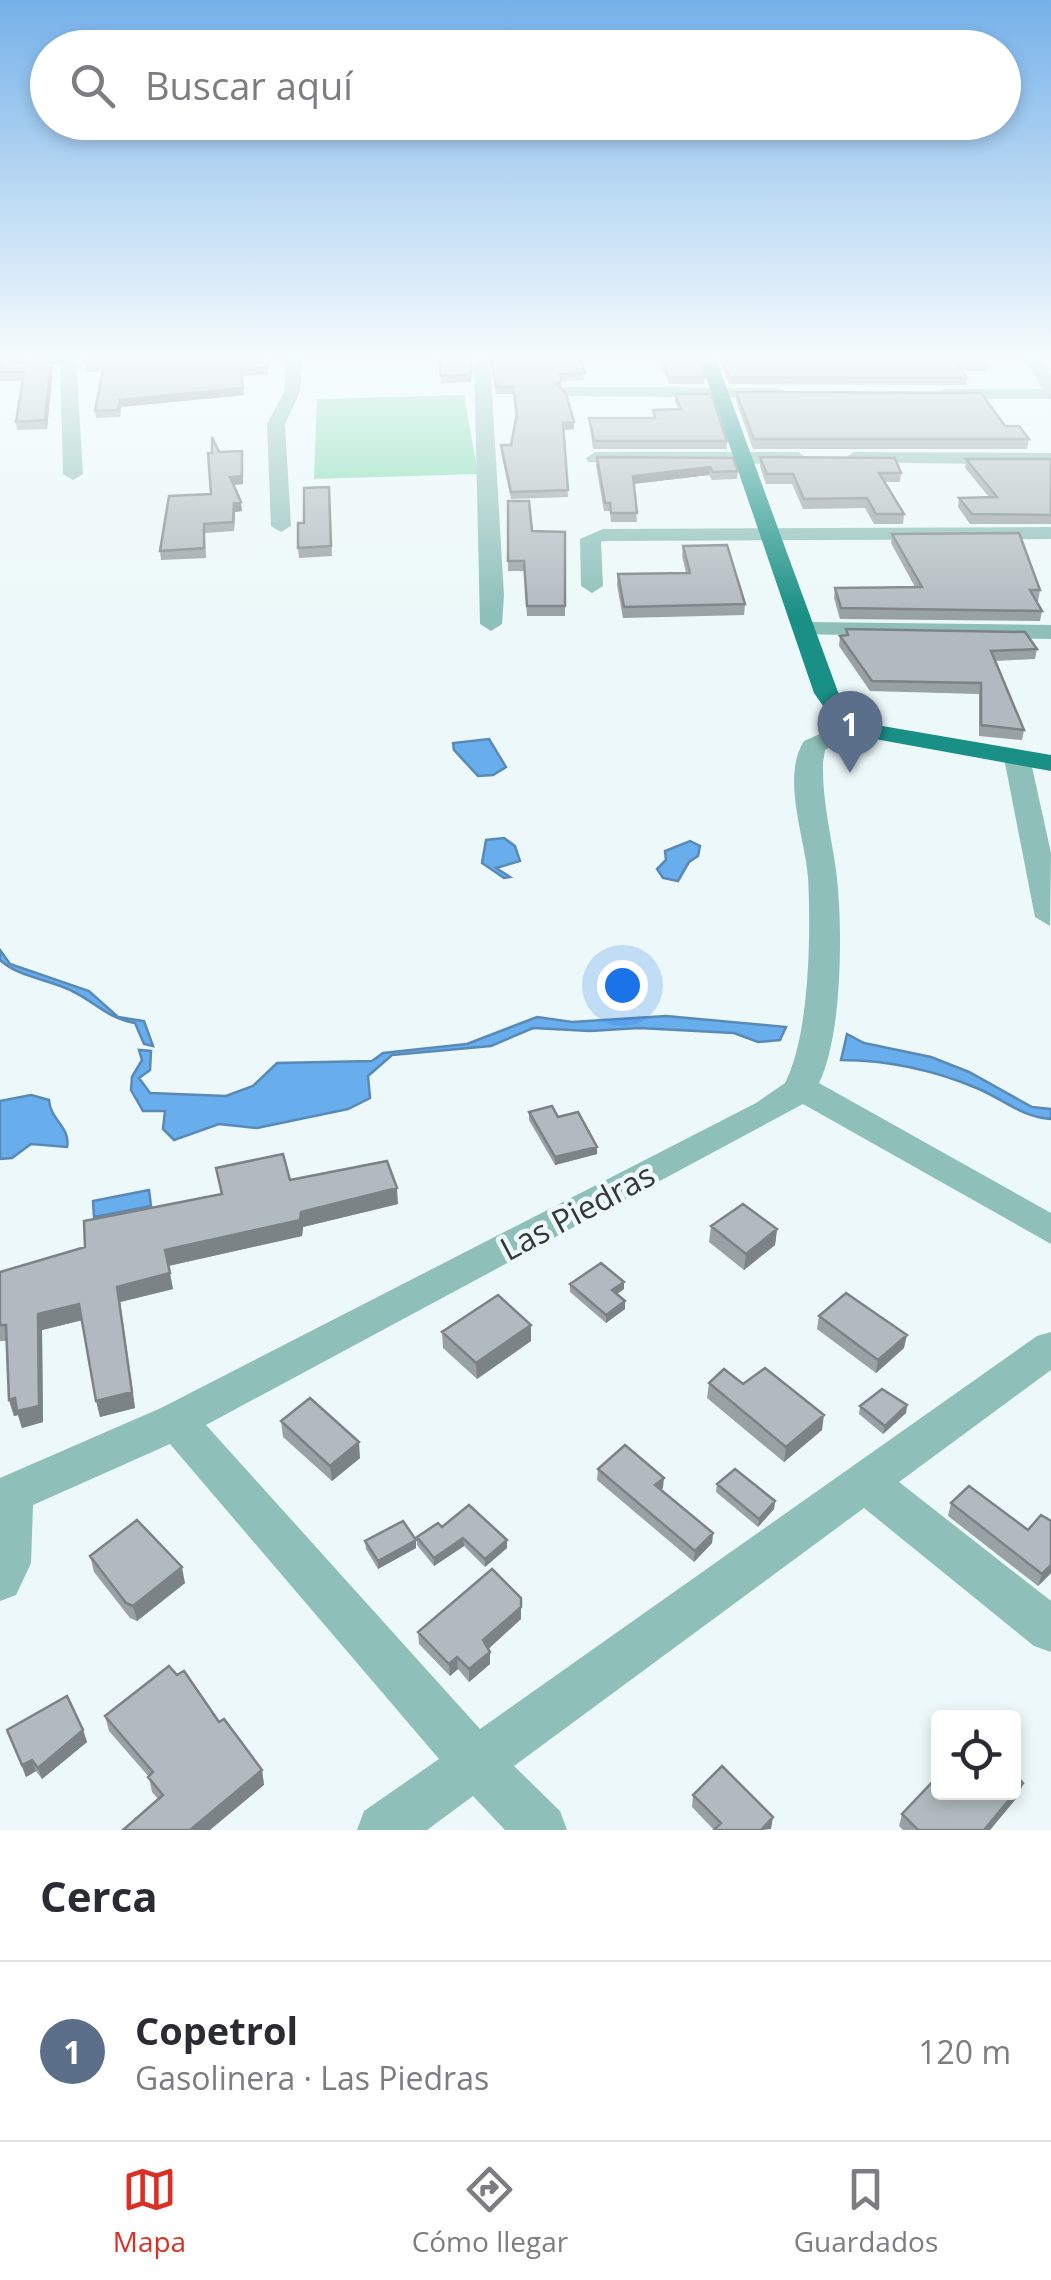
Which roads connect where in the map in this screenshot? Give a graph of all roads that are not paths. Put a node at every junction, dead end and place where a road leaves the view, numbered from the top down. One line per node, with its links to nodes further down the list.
1 (72, 444): 8 (street)
2 (277, 444): 9 (street)
3 (486, 444): 13 (street)
4 (738, 444): 6 (main road)
5 (595, 458): 6 (street)
6 (742, 458): 7 (street); 11 (main road)
7 (1051, 459)
8 (73, 474)
9 (281, 526)
10 (1051, 532): 11 (street)
11 (770, 534): 12 (street); 14 (main road)
12 (592, 586)
13 (490, 624)
14 (806, 629): 15 (street); 16 (main road)
15 (1051, 632)
16 (851, 728): 17 (main road); 20 (street)
17 (1017, 758): 18 (main road); 19 (street)
18 (1051, 763)
19 (1050, 917)
20 (809, 1058): 21 (street); 23 (street, Las Piedras)
21 (1051, 1230)
22 (1051, 1348): 24 (street)
23 (176, 1421): 25 (street, Las Piedras); 28 (street)
24 (865, 1482): 27 (street); 28 (street)
25 (6, 1496): 26 (street)
26 (0, 1580)
27 (1051, 1630)
28 (476, 1764): 29 (street); 30 (street)
29 (383, 1830)
30 (540, 1830)

